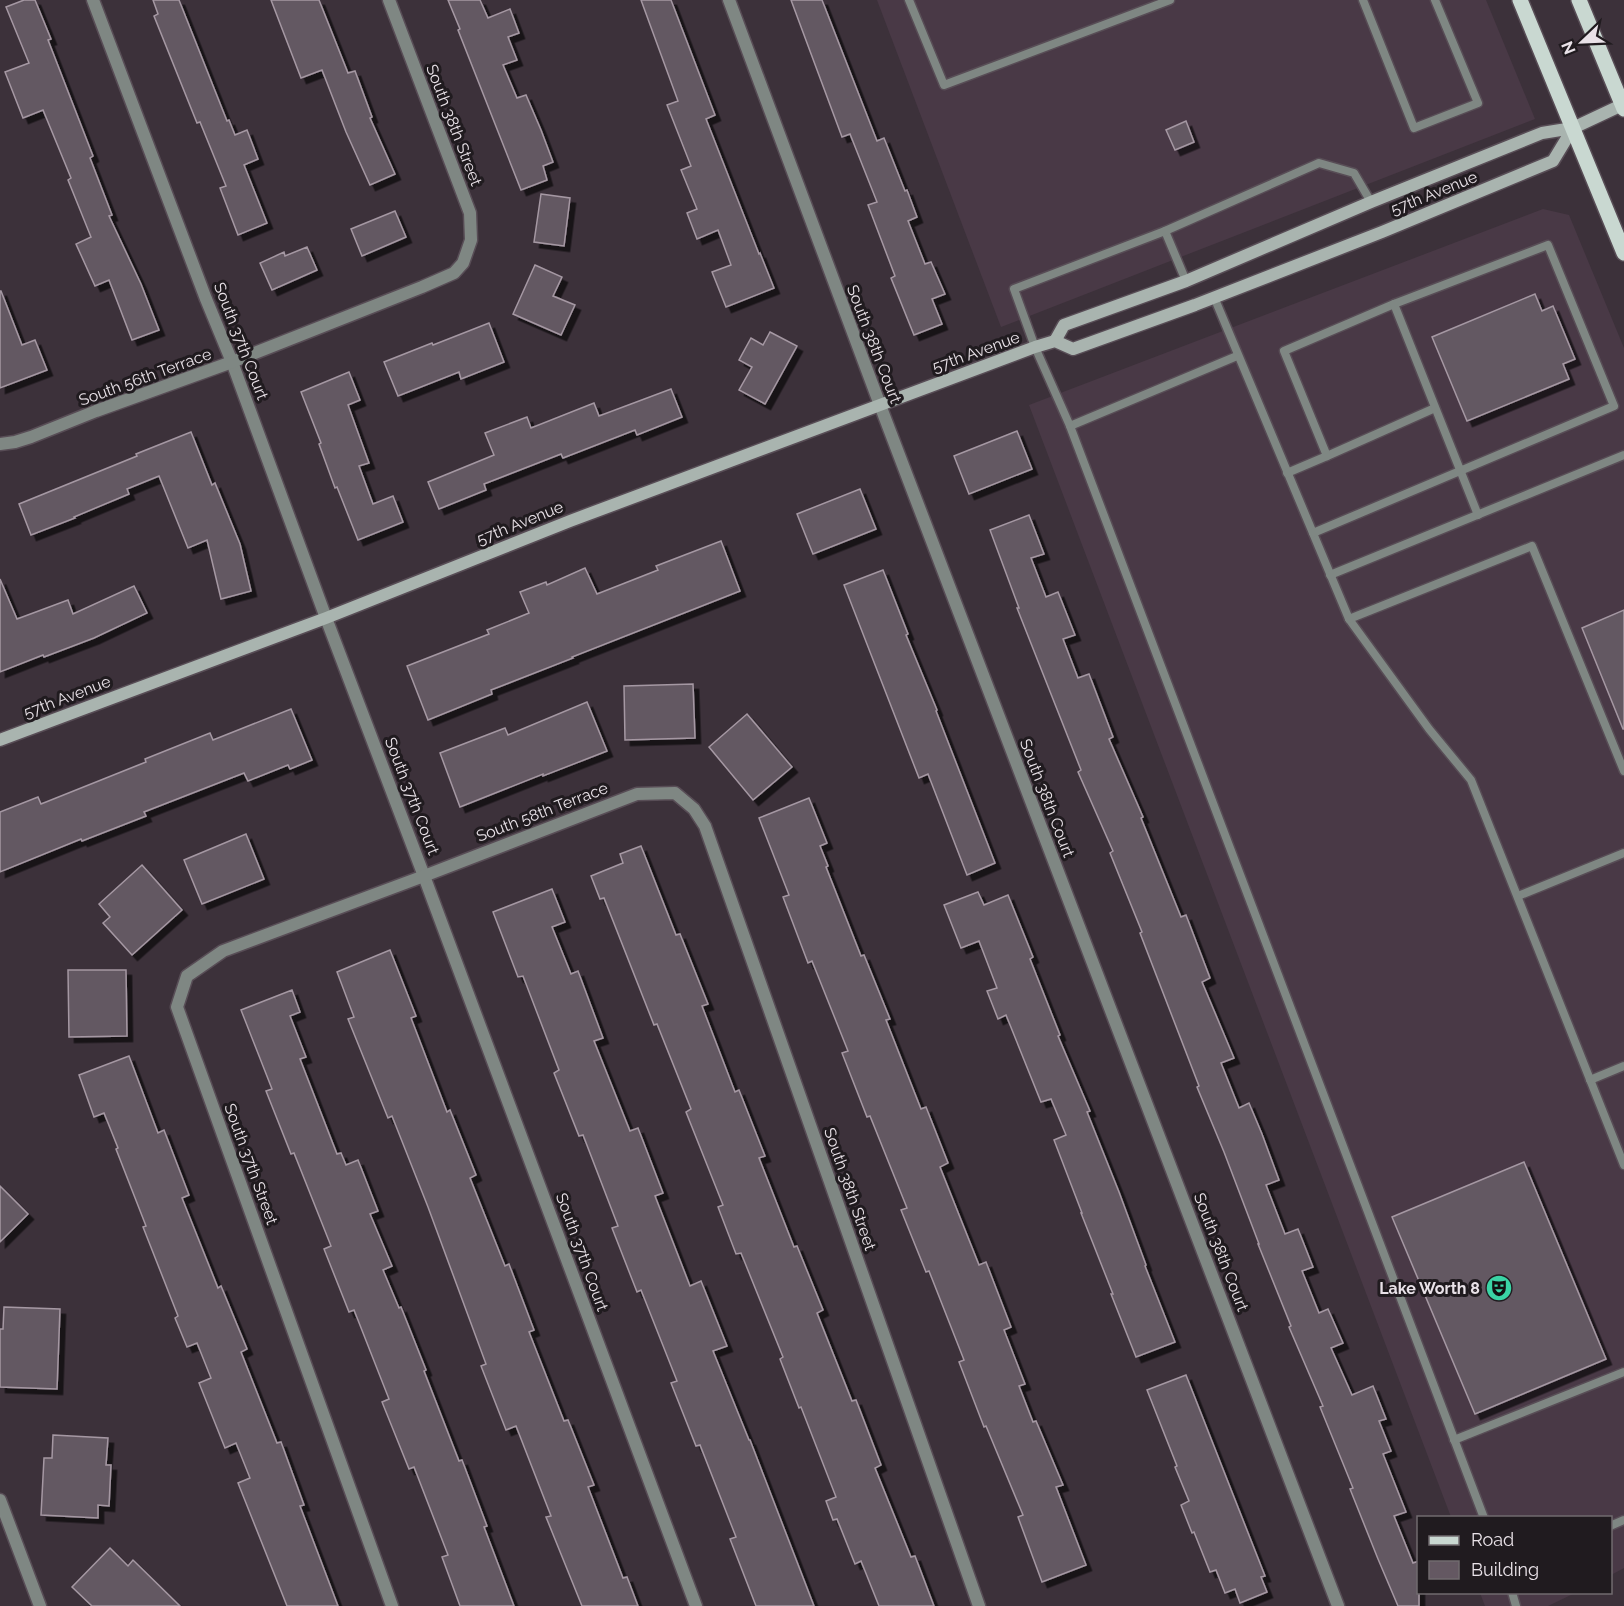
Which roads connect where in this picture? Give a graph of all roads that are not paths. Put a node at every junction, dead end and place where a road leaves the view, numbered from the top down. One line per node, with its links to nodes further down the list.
1 (93, 0): 22 (street, South 37th Court)
2 (389, 0): 15 (street, South 38th Street)
3 (729, 0): 23 (street, South 38th Court)
4 (909, 0): 5 (lane)
5 (1170, 0)
6 (1363, 0): 7 (lane)
7 (1436, 0)
8 (1520, 0): 11 (main road)
9 (1580, 0): 10 (main road)
10 (1623, 106): 11 (street, 57th Avenue)
11 (1573, 128): 12 (street, 57th Avenue); 14 (main road); 17 (street, 57th Avenue)
12 (1371, 202): 13 (lane); 16 (street, 57th Avenue)
13 (1165, 231): 16 (lane); 20 (lane)
14 (1624, 253)
15 (463, 263): 22 (street, South 56th Terrace)
16 (1186, 281): 19 (street, 57th Avenue)
17 (1214, 297): 19 (street, 57th Avenue); 21 (lane)
18 (1394, 304): 24 (lane); 28 (lane); 29 (lane)
19 (1055, 341): 20 (street, 57th Avenue)
20 (1035, 347): 23 (street, 57th Avenue); 25 (lane)
21 (1238, 356): 25 (lane); 30 (lane)
22 (232, 363): 26 (street, South 56th Terrace); 34 (street, South 37th Court)
23 (880, 405): 34 (street, 57th Avenue); 54 (street, South 38th Court)
24 (1435, 408): 28 (lane); 29 (lane)
25 (1070, 426): 47 (lane)
26 (0, 444)
27 (1624, 455): 31 (lane)
28 (1327, 456): 30 (lane)
29 (1461, 471): 31 (lane); 32 (lane)
30 (1287, 473): 32 (lane)
31 (1478, 515): 33 (lane)
32 (1312, 533): 33 (lane)
33 (1330, 575): 35 (lane)
34 (326, 618): 36 (street, 57th Avenue); 40 (street, South 37th Court)
35 (1349, 619): 37 (lane); 41 (lane)
36 (0, 740)
37 (1624, 771)
38 (675, 792): 40 (street, South 58th Terrace); 53 (street, South 38th Street)
39 (1624, 853): 41 (lane)
40 (424, 876): 51 (street, South 37th Street); 52 (street, South 37th Court)
41 (1518, 896): 43 (lane)
42 (1624, 1066): 43 (lane)
43 (1590, 1080): 44 (lane)
44 (1622, 1151): 45 (lane)
45 (1624, 1165)
46 (1624, 1372): 47 (lane)
47 (1454, 1440): 49 (lane)
48 (0, 1500): 50 (street)
49 (1483, 1516)
50 (40, 1606)
51 (392, 1606)
52 (696, 1606)
53 (979, 1606)
54 (1338, 1606)

